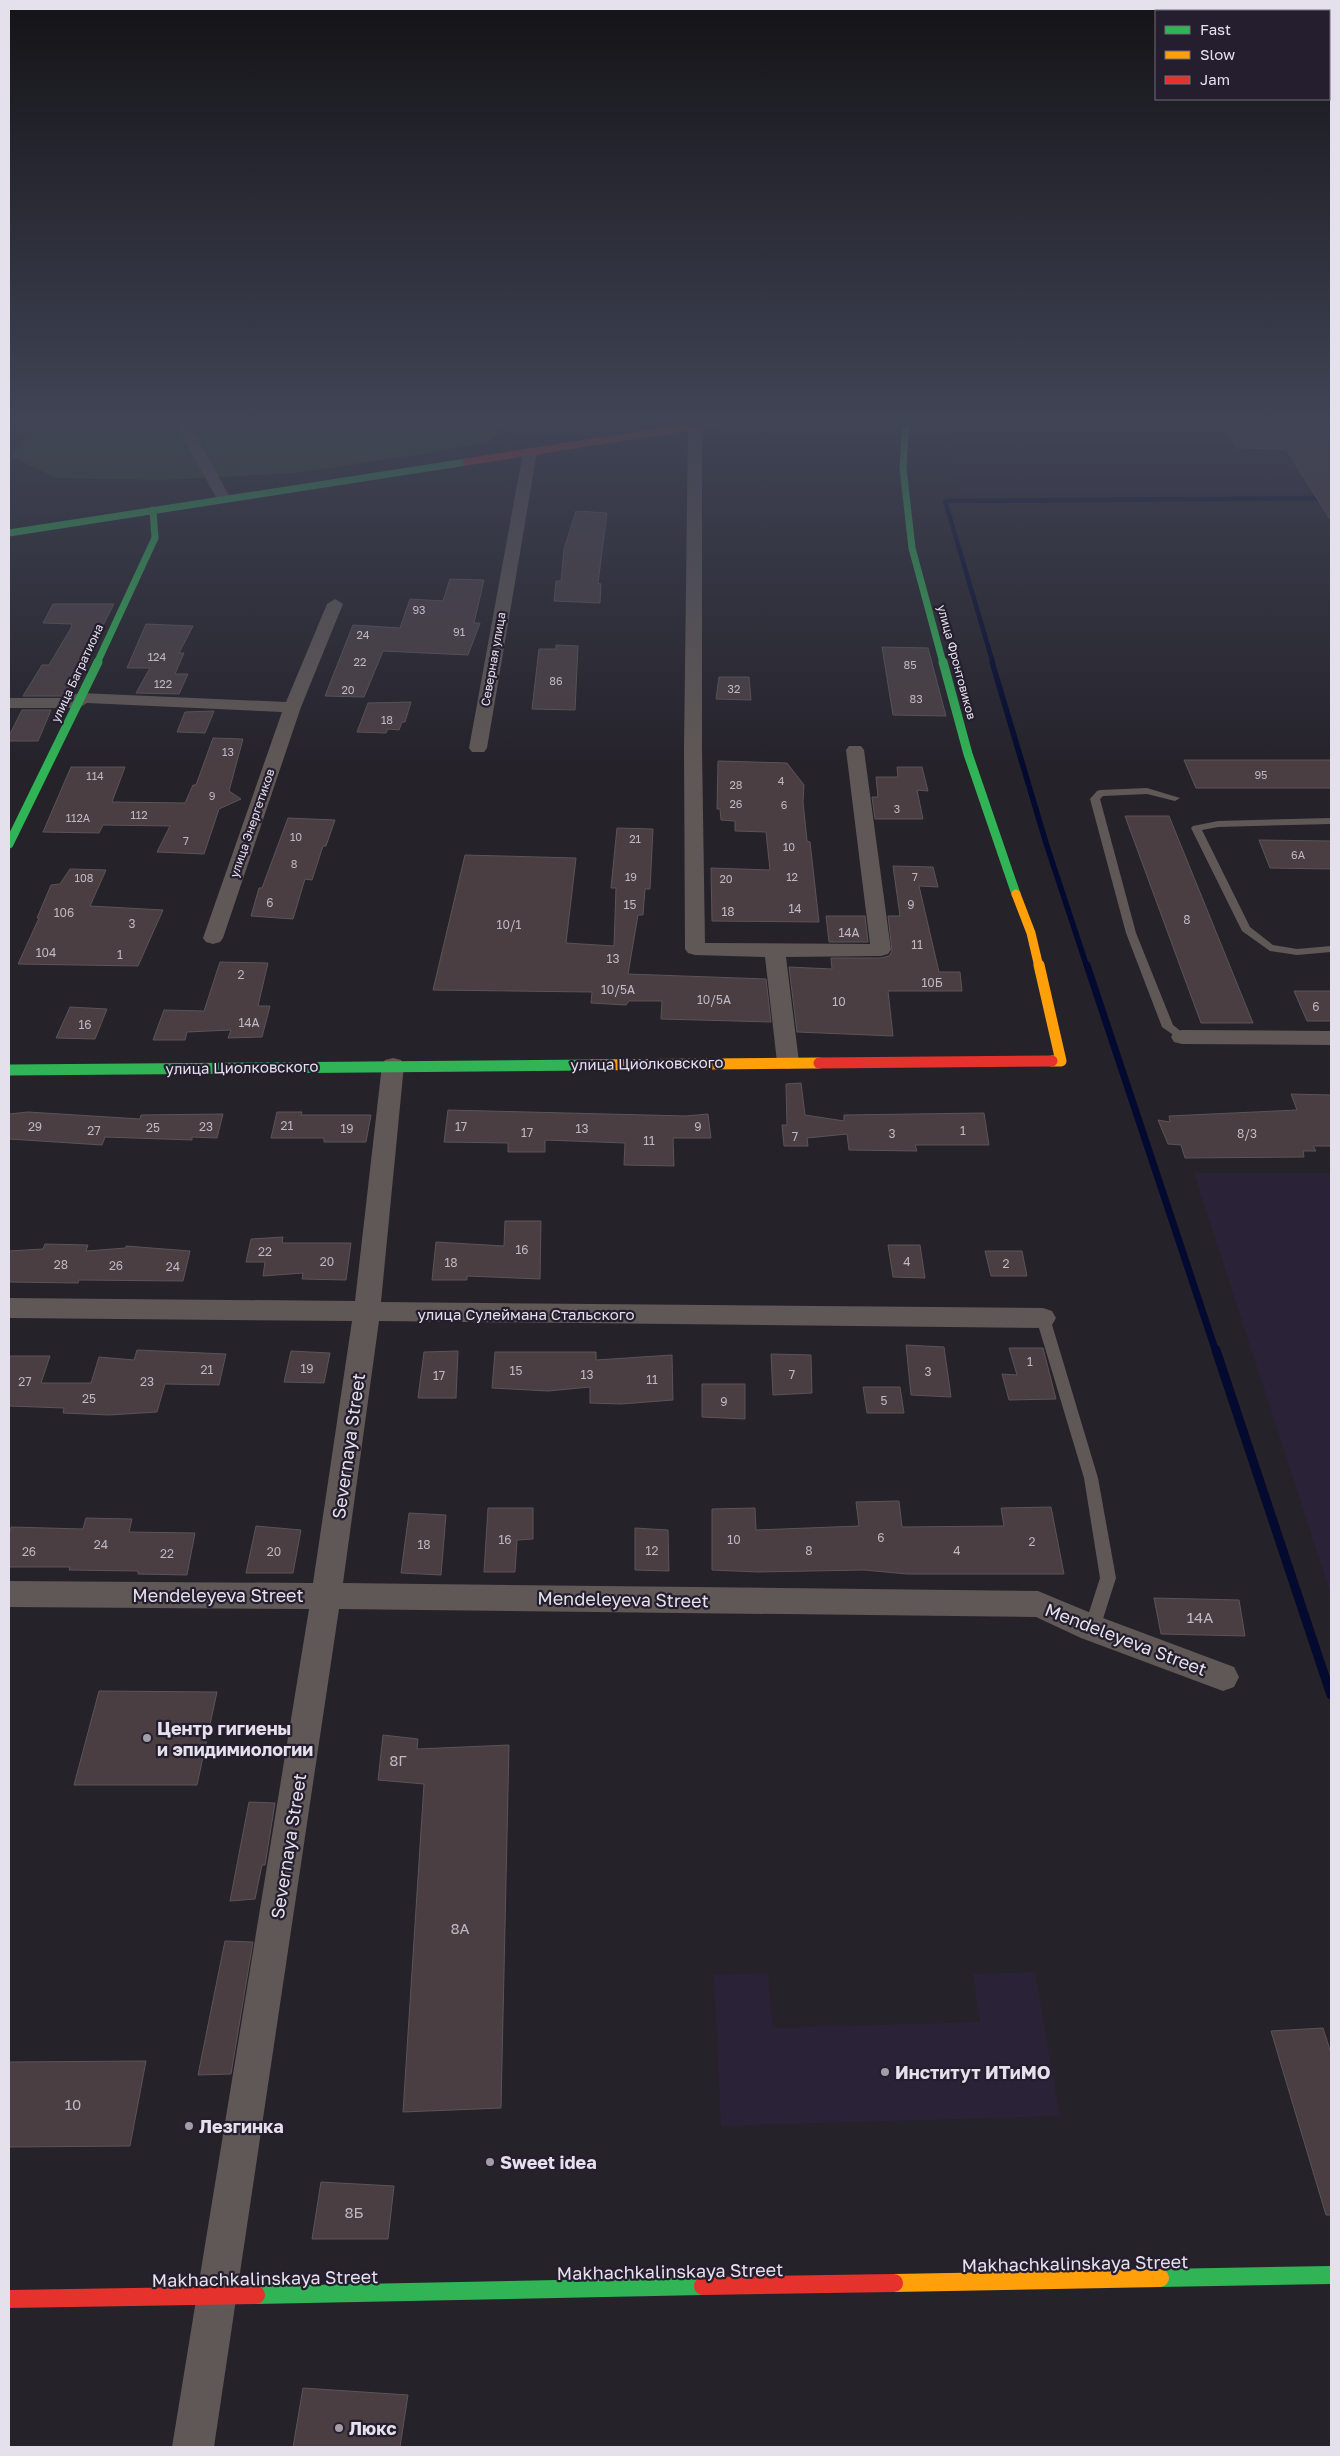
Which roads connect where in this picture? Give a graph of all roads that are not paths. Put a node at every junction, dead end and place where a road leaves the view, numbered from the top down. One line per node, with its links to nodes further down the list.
1 (155, 537): 6 (street, улица Багратиона)
2 (515, 537): 9 (street, Северная улица)
3 (694, 537): 18 (street)
4 (911, 537): 15 (street, улица Фронтовиков)
5 (336, 604): 8 (street, улица Энергетиков)
6 (80, 700): 7 (street); 8 (street); 12 (street, улица Багратиона)
7 (9, 703)
8 (292, 707): 16 (street, улица Энергетиков)
9 (478, 748)
10 (855, 750): 18 (street)
11 (1175, 798): 19 (lane)
12 (14, 820): 14 (street, улица Багратиона)
13 (1331, 821): 17 (lane)
14 (9, 844)
15 (998, 845): 21 (street, улица Циолковского)
16 (213, 938)
17 (1331, 949)
18 (775, 951): 21 (street)
19 (1182, 1037): 20 (street)
20 (1331, 1038)
21 (788, 1062): 22 (street, улица Циолковского)
22 (393, 1065): 23 (street, улица Циолковского); 25 (street, Severnaya Street)
23 (9, 1070)
24 (9, 1308): 25 (street, улица Сулеймана Стальского)
25 (367, 1312): 26 (street, улица Сулеймана Стальского); 28 (street, Severnaya Street)
26 (1043, 1318): 29 (lane)
27 (9, 1594): 28 (street, Mendeleyeva Street)
28 (326, 1596): 29 (street, Mendeleyeva Street); 32 (street, Severnaya Street)
29 (1092, 1628): 30 (street, Mendeleyeva Street)
30 (1223, 1677)
31 (1331, 2275): 32 (street, Makhachkalinskaya Street)
32 (218, 2297): 33 (street, Makhachkalinskaya Street); 34 (street, Severnaya Street)
33 (9, 2299)
34 (193, 2447)

